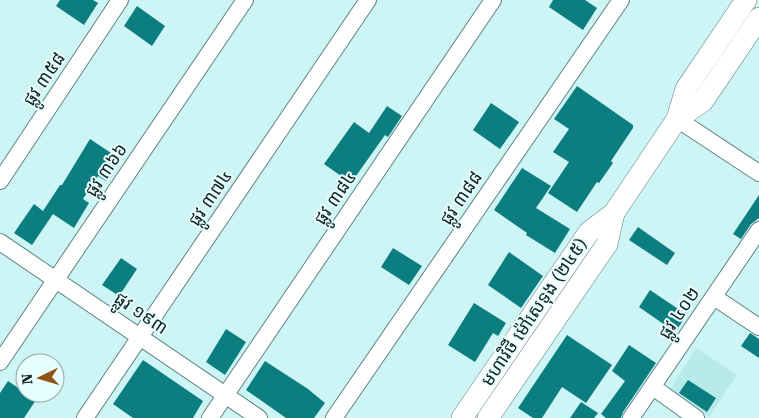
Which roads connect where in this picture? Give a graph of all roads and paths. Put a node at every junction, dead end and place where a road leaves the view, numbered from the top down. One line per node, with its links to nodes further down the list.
1 (120, 0): 10 (street, ផ្លូវ ៣៥៨)
2 (245, 0): 14 (street, ផ្លូវ ៣៦៦)
3 (368, 0): 17 (street, ផ្លូវ ៣៧៤)
4 (494, 0): 20 (street, ផ្លូវ ៣៨៤)
5 (621, 0): 24 (street, ផ្លូវ ៣៨៨)
6 (746, 0): 8 (main road, មហាវិថី ម៉ៅសេទុង (២៤៥))
7 (759, 18): 8 (main road, មហាវិថី ម៉ៅសេទុង (២៤៥))
8 (677, 119): 9 (street); 11 (main road, មហាវិថី ម៉ៅសេទុង (២៤៥))
9 (759, 173)
10 (0, 181)
11 (614, 213): 25 (main road, មហាវិថី ម៉ៅសេទុង (២៤៥)); 26 (main road, មហាវិថី ម៉ៅសេទុង (២៤៥))
12 (759, 230): 15 (street, ផ្លូវ ៤០២)
13 (0, 242): 14 (street, ផ្លូវ ១៩៣)
14 (55, 280): 17 (street, ផ្លូវ ១៩៣); 18 (street, ផ្លូវ ៣៦៦)
15 (714, 297): 16 (street); 19 (street, ផ្លូវ ៤០២)
16 (759, 327)
17 (140, 337): 20 (street, ផ្លូវ ១៩៣); 21 (street, ផ្លូវ ៣៧៤)
18 (0, 362)
19 (653, 387): 27 (street, ផ្លូវ ៤០២); 28 (street)
20 (225, 395): 22 (street, ផ្លូវ ៣៨៤); 23 (street, ផ្លូវ ១៩៣)
21 (84, 418)
22 (210, 418)
23 (259, 418)
24 (334, 418)
25 (462, 418)
26 (488, 418)
27 (631, 418)
28 (696, 418)

